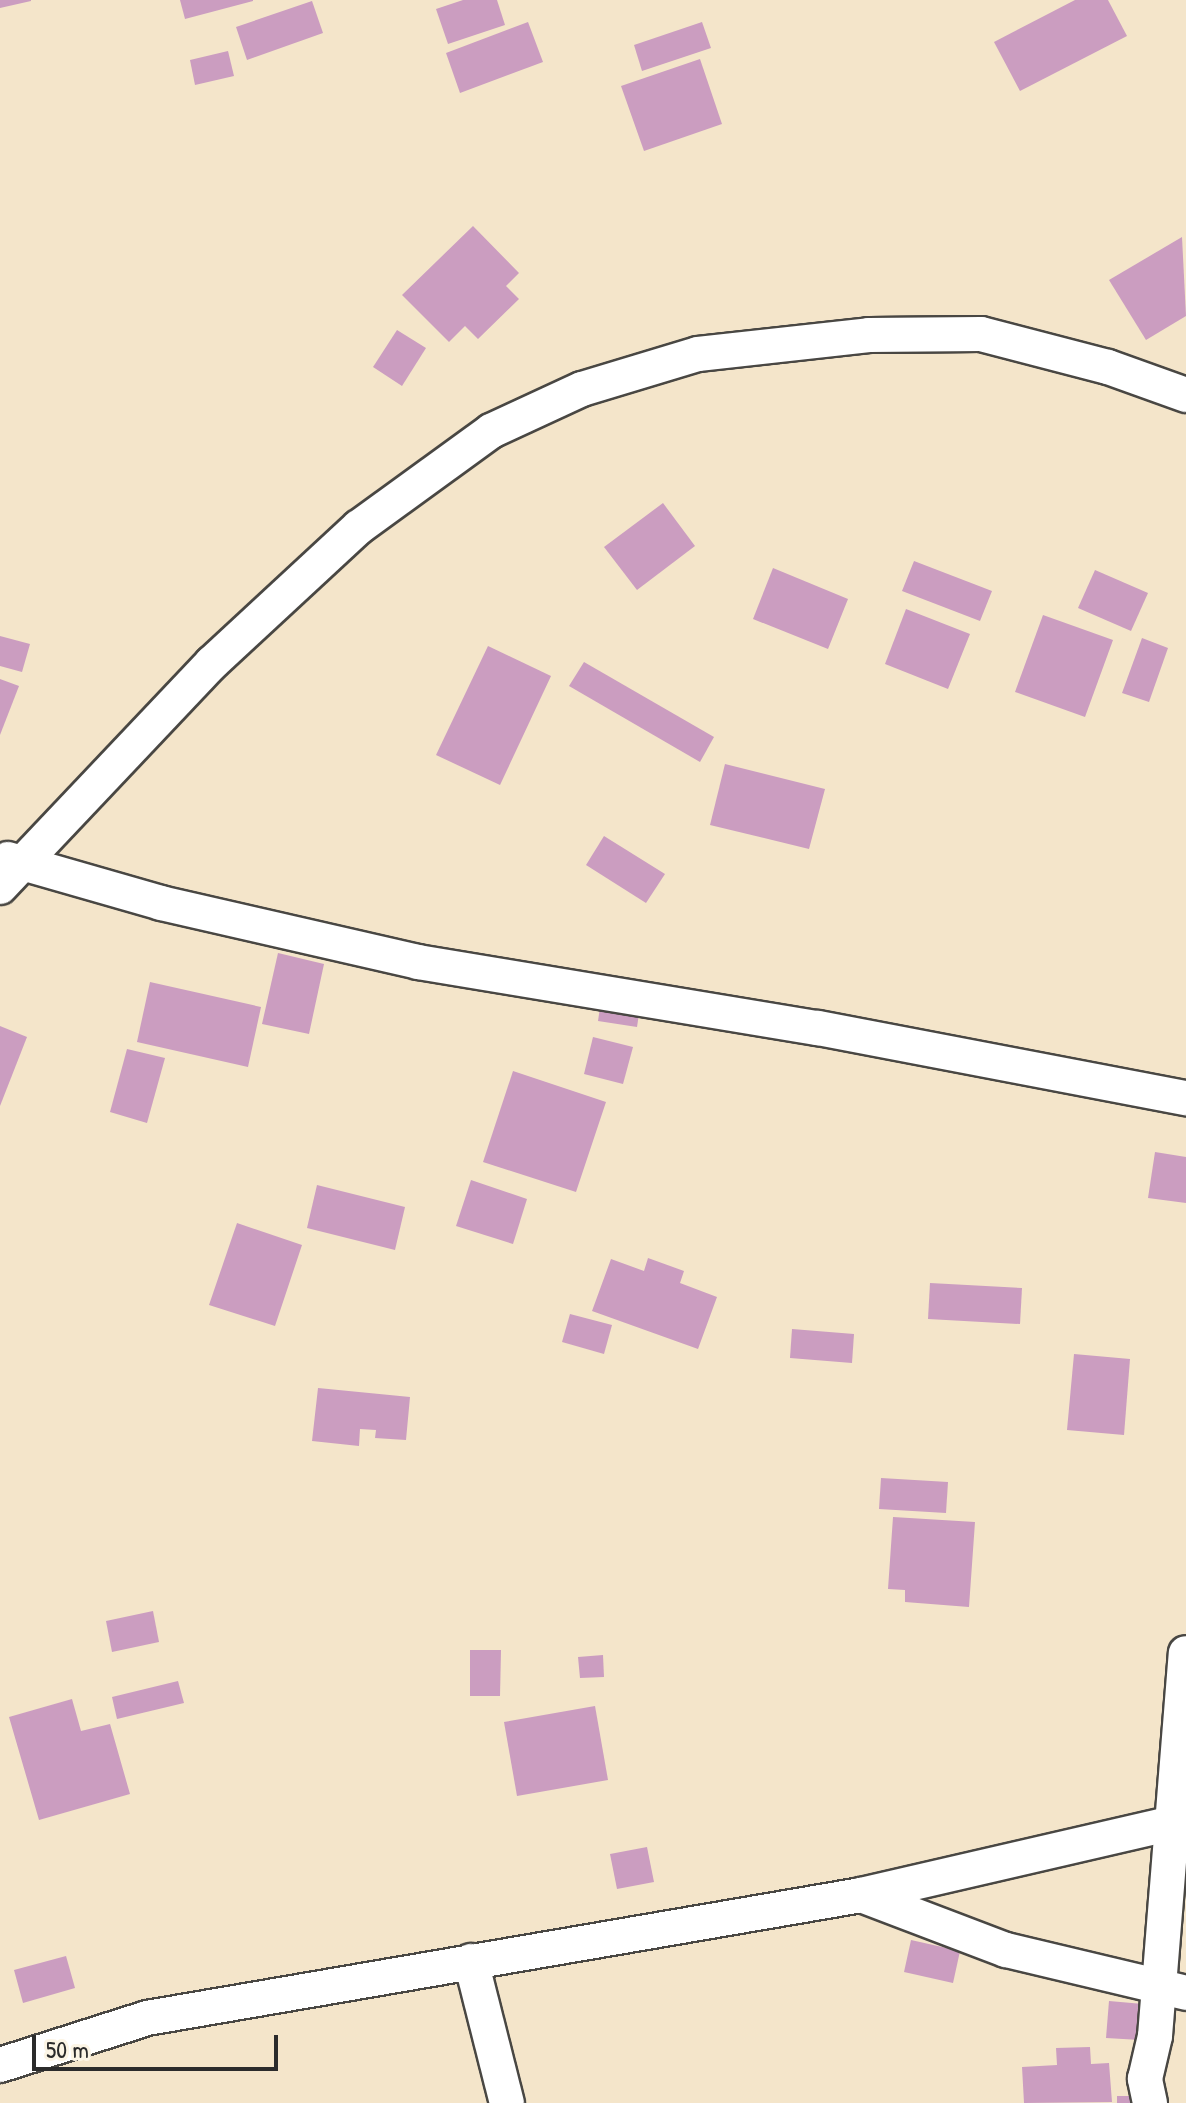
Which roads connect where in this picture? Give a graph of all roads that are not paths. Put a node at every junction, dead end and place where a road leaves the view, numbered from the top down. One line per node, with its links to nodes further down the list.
1 (1186, 395): 2 (street)
2 (8, 869): 3 (street)
3 (1186, 1098)
4 (1186, 1653): 5 (street)
5 (1180, 1821): 6 (street); 8 (street)
6 (861, 1895): 7 (street); 8 (street)
7 (471, 1961): 9 (street); 10 (street)
8 (1172, 1990): 11 (street)
9 (0, 2065)
10 (507, 2103)
11 (1150, 2103)

